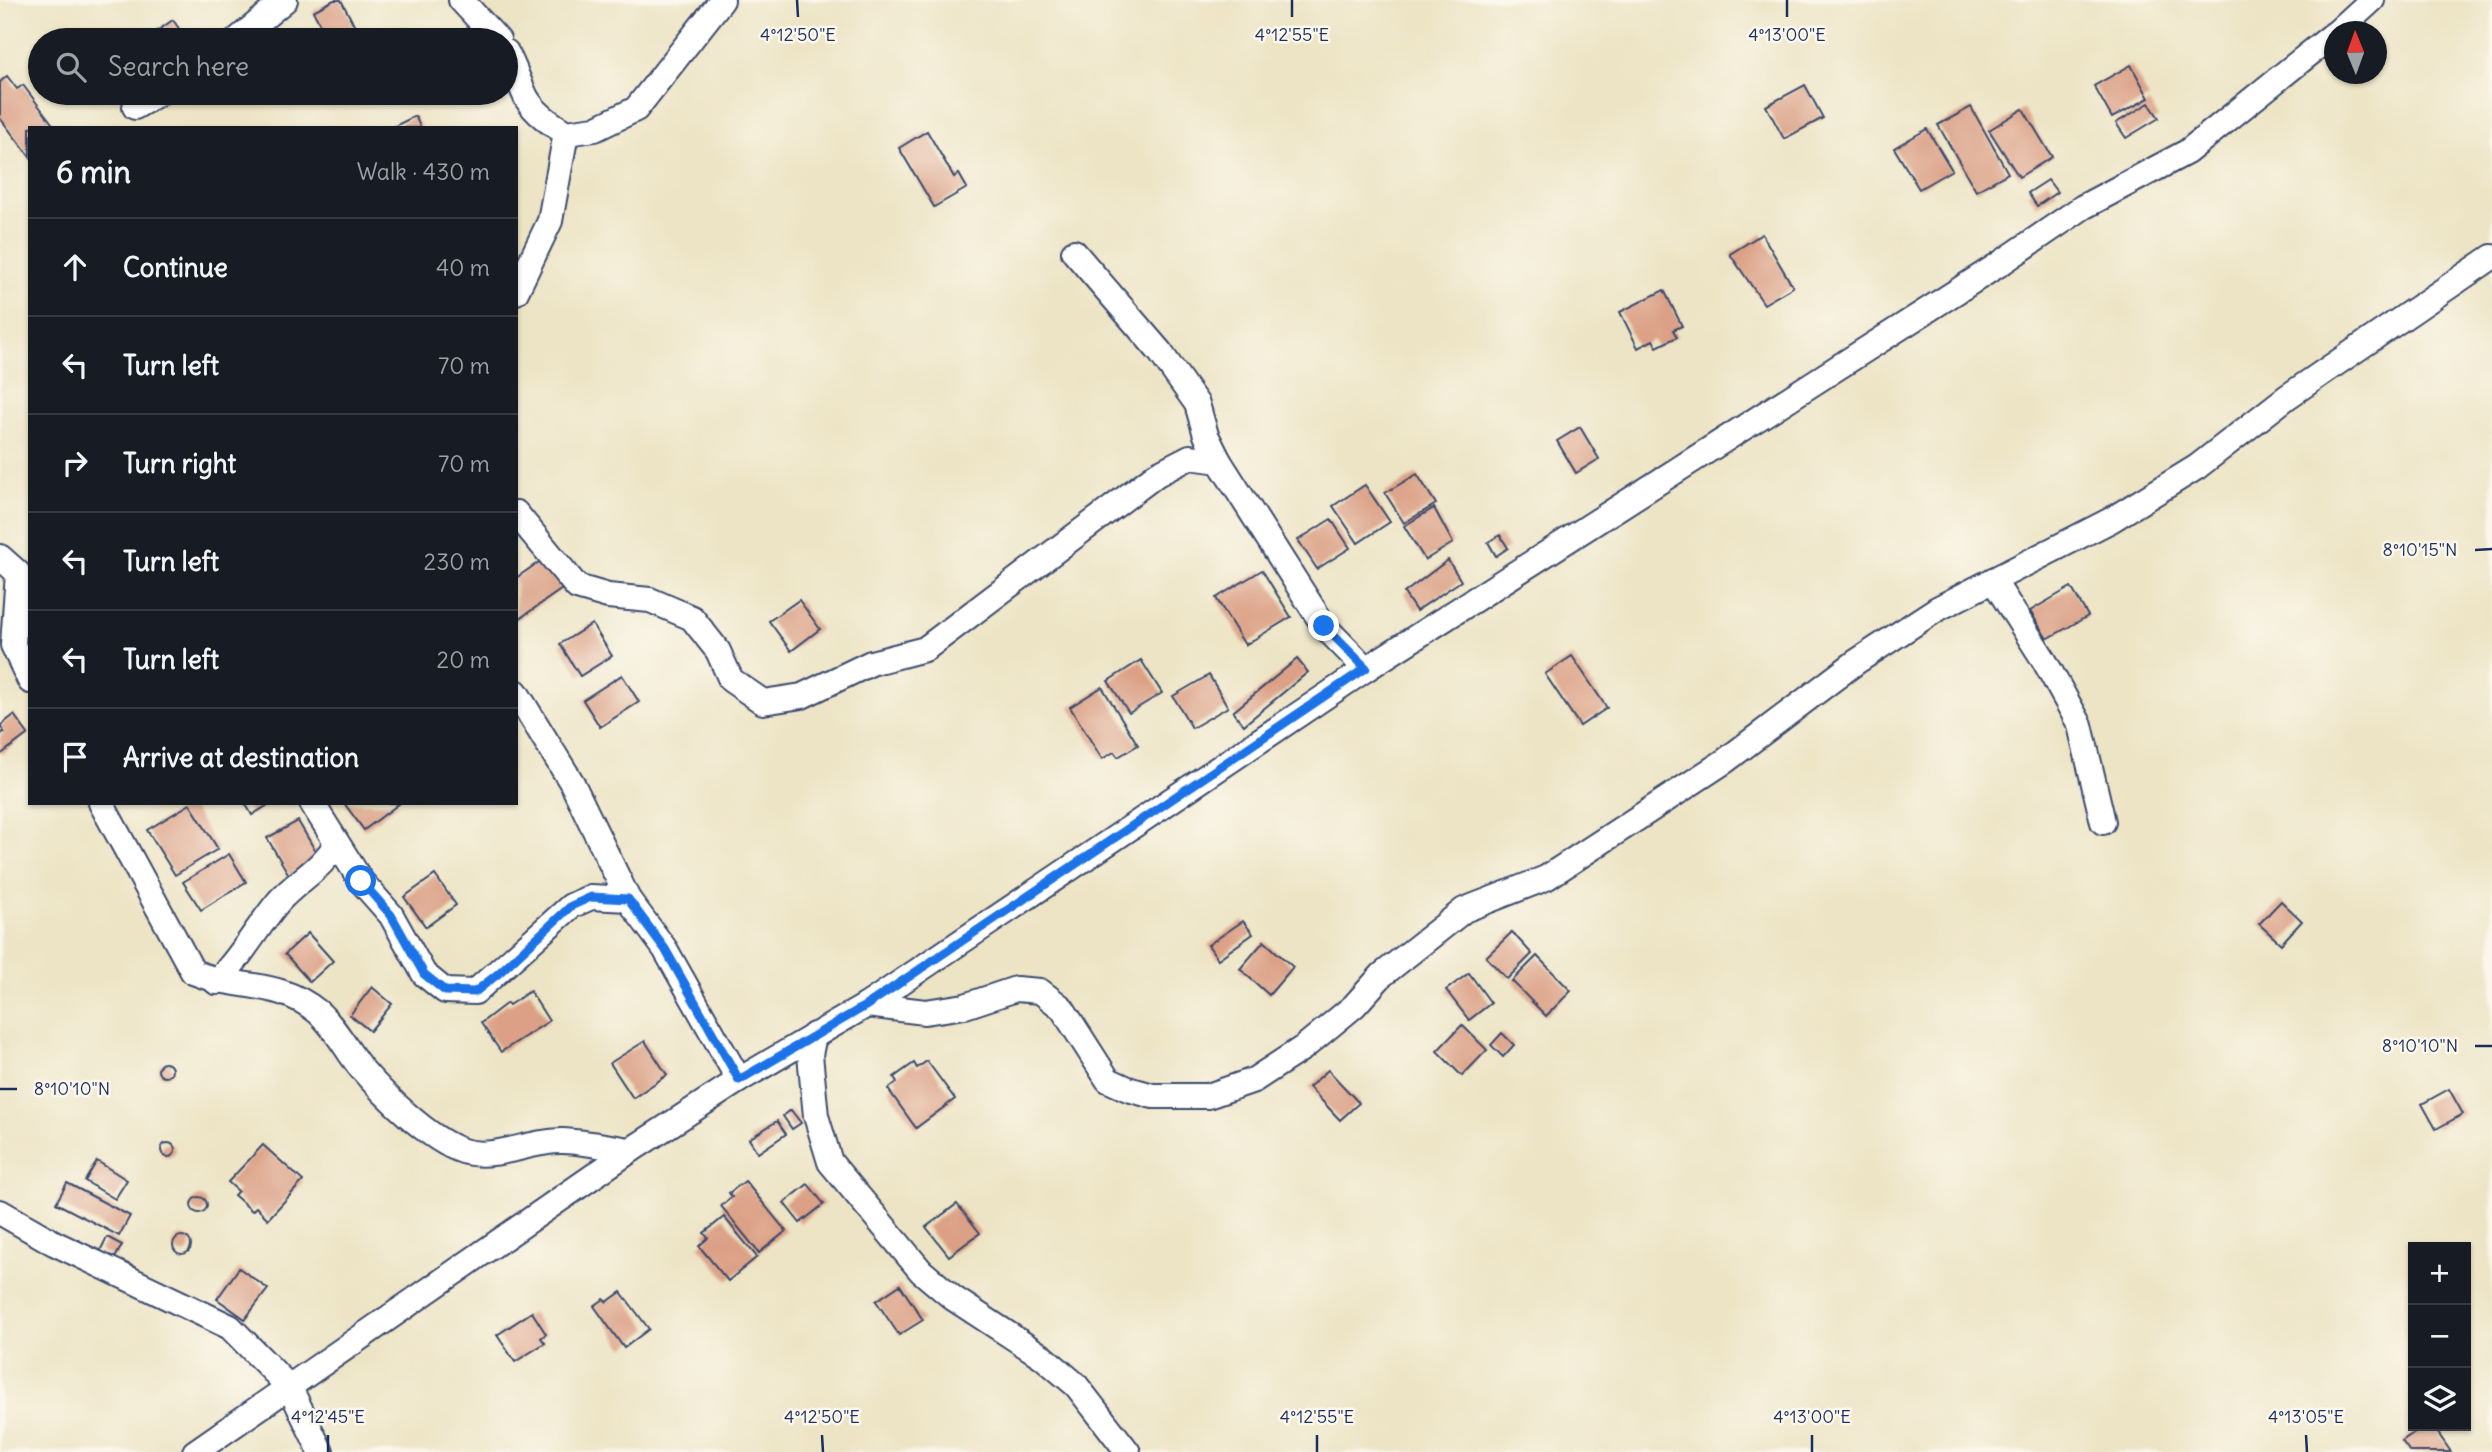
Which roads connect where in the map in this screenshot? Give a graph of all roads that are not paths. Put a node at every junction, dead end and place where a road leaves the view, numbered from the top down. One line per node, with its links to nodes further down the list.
1 (285, 0): 6 (street)
2 (461, 0): 7 (street)
3 (722, 0): 12 (street)
4 (2372, 0): 5 (street)
5 (2349, 21)
6 (251, 28)
7 (487, 28)
8 (2324, 43): 20 (street)
9 (518, 74): 12 (street)
10 (138, 105): 11 (street)
11 (135, 107)
12 (566, 133): 15 (street)
13 (1074, 252): 16 (street)
14 (2492, 257): 19 (street)
15 (518, 288)
16 (1219, 461): 17 (street); 20 (street)
17 (518, 515)
18 (16, 568): 21 (street)
19 (1993, 580): 25 (street); 29 (street)
20 (1366, 668): 29 (street)
21 (28, 677)
22 (518, 695): 27 (street)
23 (102, 805): 28 (street)
24 (313, 805): 26 (street)
25 (2103, 822)
26 (337, 844): 27 (street); 28 (street)
27 (628, 899): 31 (street)
28 (216, 982): 32 (street)
29 (867, 1005): 30 (street)
30 (814, 1035): 31 (street); 37 (street)
31 (739, 1080): 32 (street)
32 (631, 1150): 34 (street)
33 (0, 1212): 34 (street)
34 (290, 1388): 35 (street); 36 (street)
35 (195, 1452)
36 (321, 1452)
37 (1128, 1452)

